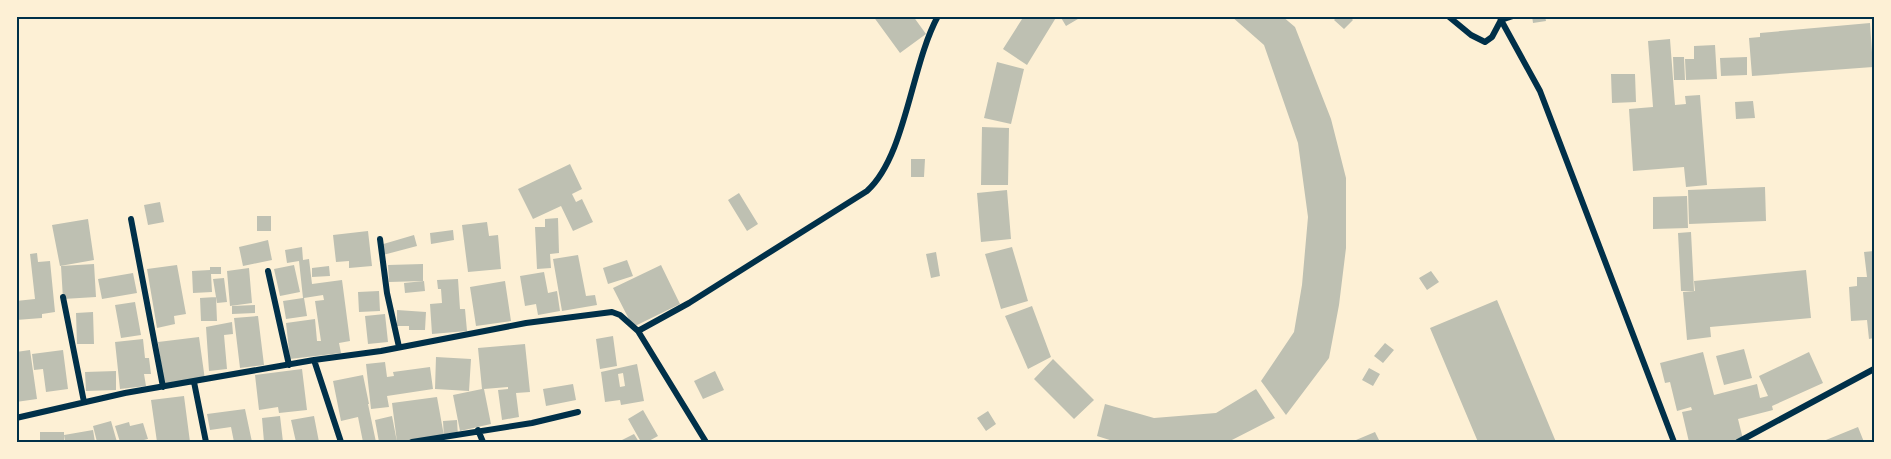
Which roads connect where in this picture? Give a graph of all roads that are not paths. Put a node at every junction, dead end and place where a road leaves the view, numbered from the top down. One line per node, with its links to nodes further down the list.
1 (938, 16): 9 (street)
2 (1448, 16): 4 (street)
3 (1513, 16): 4 (street)
4 (1501, 18): 25 (street)
5 (131, 219): 15 (street)
6 (380, 239): 10 (street)
7 (268, 271): 12 (street)
8 (63, 297): 16 (street)
9 (638, 331): 10 (street); 24 (street)
10 (399, 347): 11 (street)
11 (314, 360): 12 (street); 21 (street)
12 (289, 365): 14 (street)
13 (1875, 369): 26 (street)
14 (194, 382): 15 (street); 20 (street)
15 (163, 387): 16 (street)
16 (84, 402): 18 (street)
17 (578, 412): 19 (street)
18 (16, 418)
19 (478, 430): 22 (street); 23 (street)
20 (206, 442)
21 (341, 442)
22 (412, 442)
23 (483, 442)
24 (706, 442)
25 (1674, 442)
26 (1738, 442)

